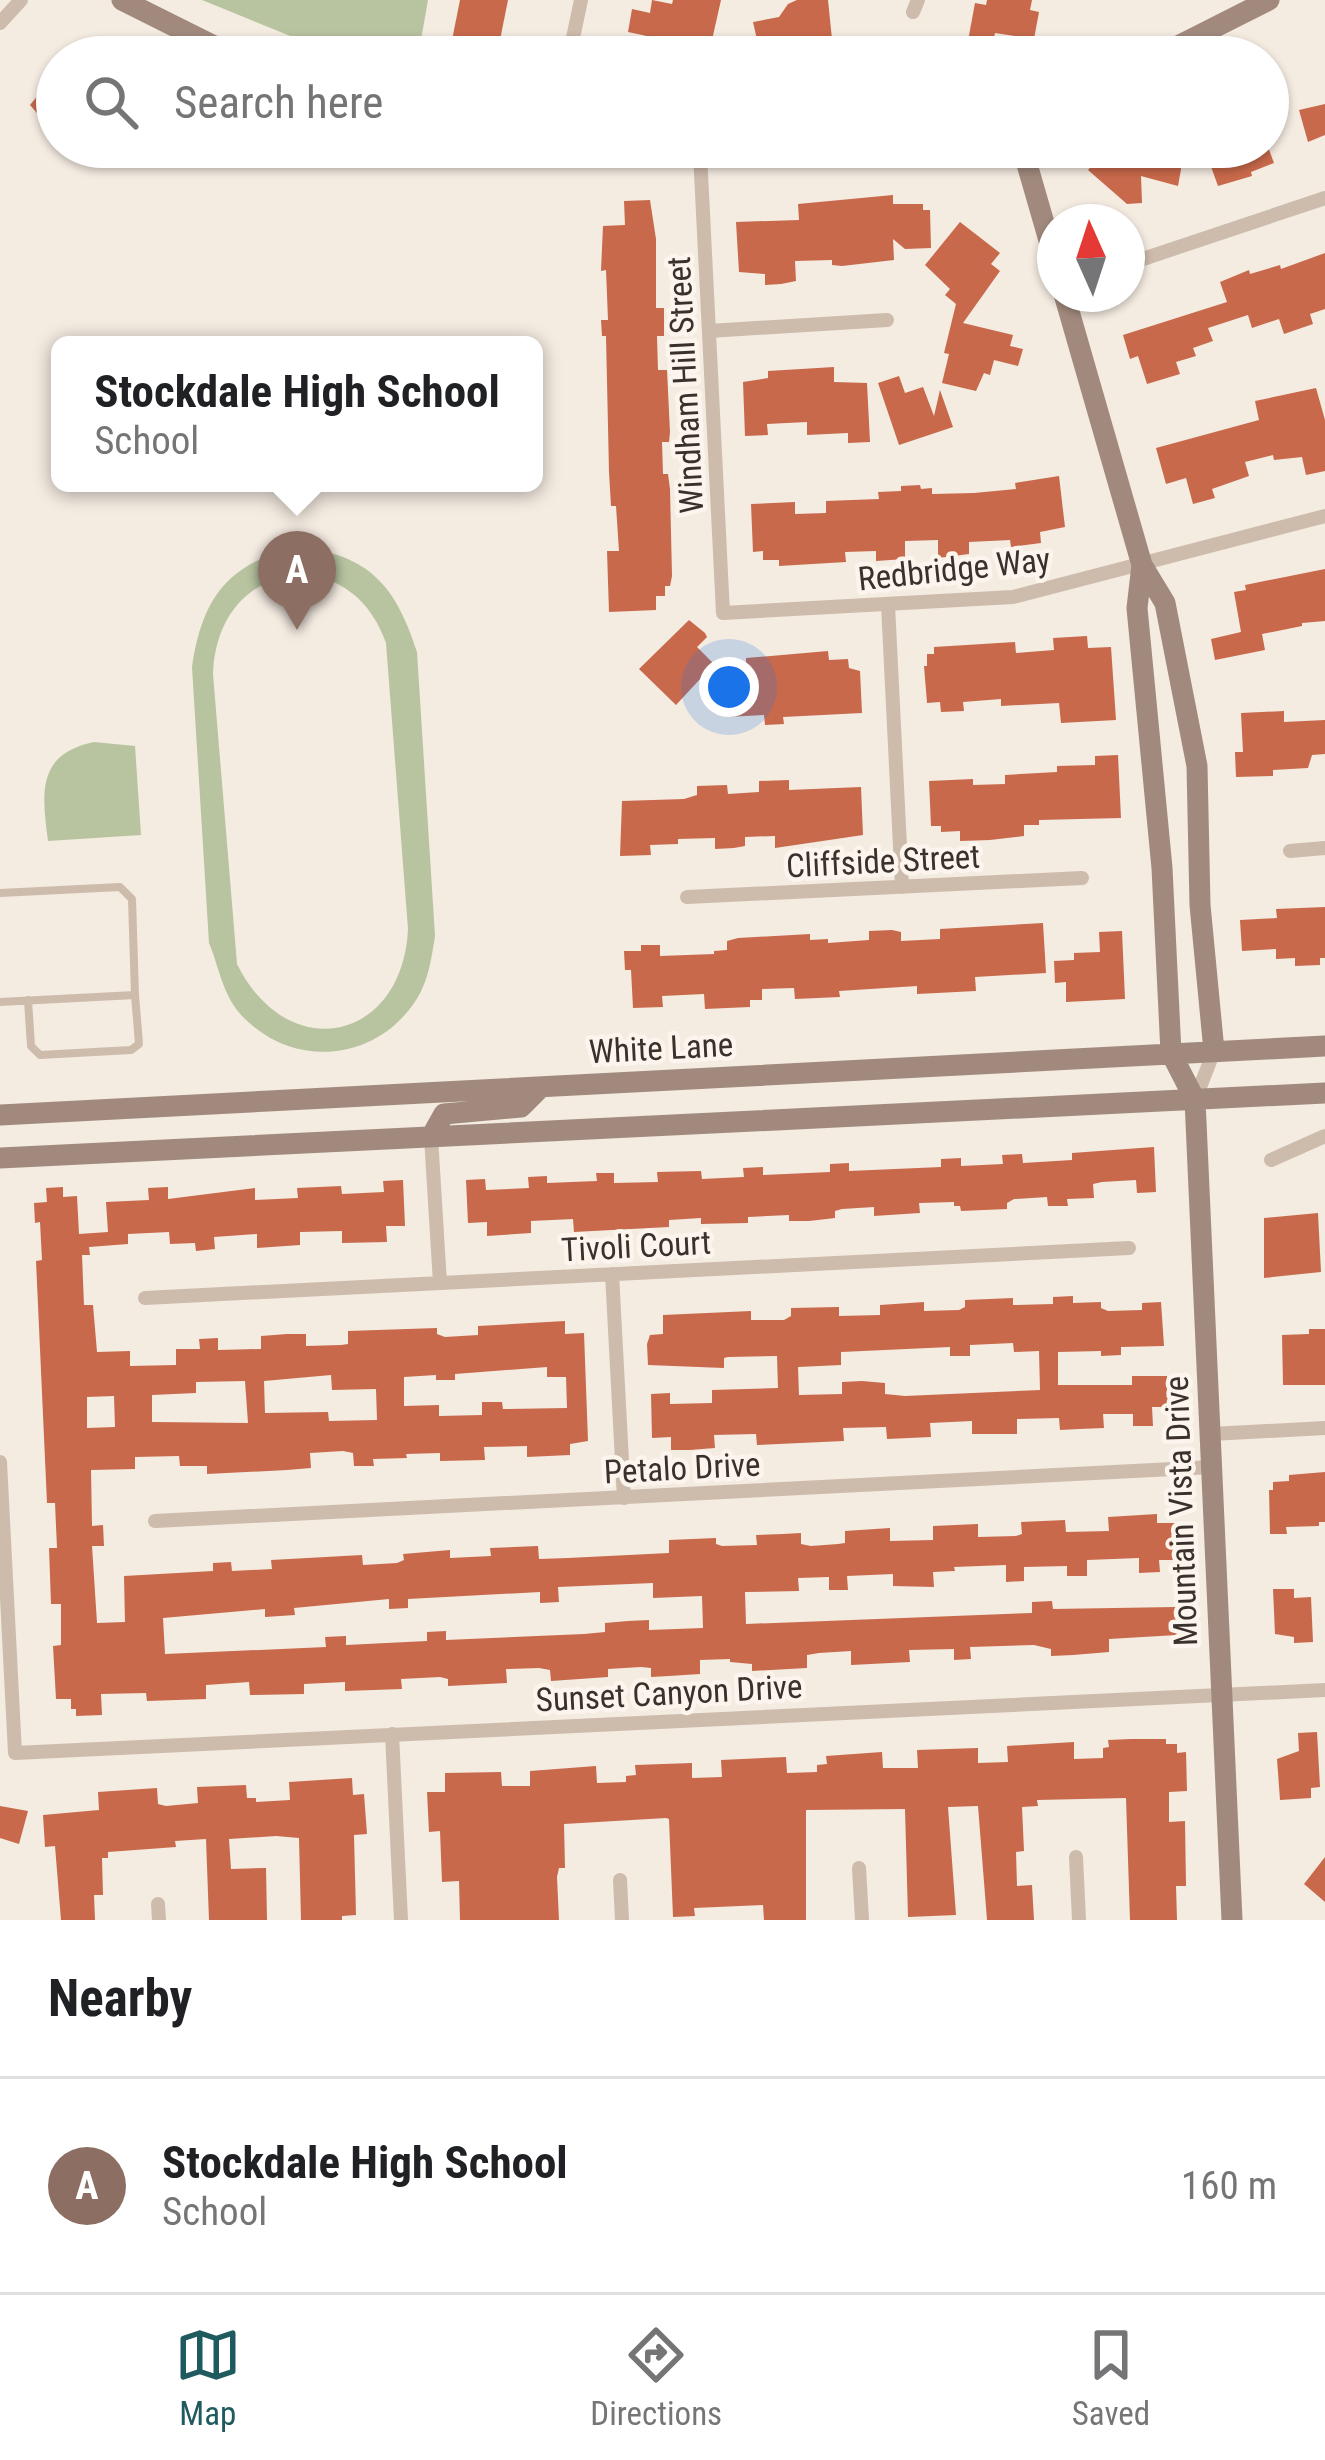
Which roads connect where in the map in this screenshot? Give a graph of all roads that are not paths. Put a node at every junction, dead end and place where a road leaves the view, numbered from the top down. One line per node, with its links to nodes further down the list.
1 (21, 0): 5 (street)
2 (122, 0): 6 (main road)
3 (581, 0): 7 (street)
4 (1269, 0): 8 (main road)
5 (0, 23)
6 (194, 36)
7 (573, 36)
8 (1198, 36)
9 (701, 168): 16 (street, Windham Hill Street)
10 (1028, 168): 12 (main road)
11 (1325, 198): 13 (street)
12 (1038, 204)
13 (1145, 258)
14 (1069, 312): 18 (main road, Mountain Vista Drive)
15 (886, 320): 16 (street)
16 (709, 331): 20 (street, Windham Hill Street)
17 (1325, 516): 18 (street, Redbridge Way)
18 (1142, 565): 19 (street, Redbridge Way); 31 (main road, Mountain Vista Drive); 32 (main road, Mountain Vista Drive)
19 (888, 605): 20 (street, Redbridge Way); 24 (street)
20 (723, 613)
21 (1325, 848): 22 (street)
22 (1290, 851)
23 (1082, 878): 24 (street, Cliffside Street)
24 (902, 886): 26 (street, Cliffside Street)
25 (0, 893): 27 (lane)
26 (687, 897)
27 (135, 995): 28 (lane); 28 (lane)
28 (28, 1000): 29 (lane)
29 (0, 1001)
30 (1325, 1046): 31 (main road, White Lane)
31 (1214, 1051): 32 (main road, White Lane); 35 (street, Mountain Vista Drive)
32 (1171, 1053): 33 (main road, White Lane); 35 (main road, Mountain Vista Drive)
33 (540, 1088): 36 (main road, White Lane); 38 (main road)
34 (1325, 1093): 35 (main road)
35 (1195, 1100): 38 (main road); 46 (main road, Mountain Vista Drive)
36 (0, 1115)
37 (1325, 1136): 40 (street)
38 (431, 1137): 39 (main road); 43 (street)
39 (0, 1158)
40 (1271, 1160)
41 (1129, 1248): 42 (street, Tivoli Court)
42 (612, 1274): 43 (street, Tivoli Court); 49 (street)
43 (440, 1283): 44 (street, Tivoli Court)
44 (145, 1298)
45 (1325, 1428): 46 (street)
46 (1211, 1434): 48 (main road, Mountain Vista Drive)
47 (0, 1462): 50 (street)
48 (1212, 1467): 49 (street, Petalo Drive); 53 (main road, Mountain Vista Drive)
49 (624, 1498): 51 (street, Petalo Drive)
50 (2, 1517): 54 (street, Sunset Canyon Drive)
51 (155, 1521)
52 (1325, 1690): 53 (street, Sunset Canyon Drive)
53 (1222, 1692): 54 (street, Sunset Canyon Drive); 62 (main road, Mountain Vista Drive)
54 (392, 1734): 58 (street)
55 (1076, 1857): 61 (street)
56 (859, 1868): 60 (street)
57 (620, 1880): 59 (street)
58 (401, 1920)
59 (622, 1920)
60 (862, 1920)
61 (1079, 1920)
62 (1232, 1920)

